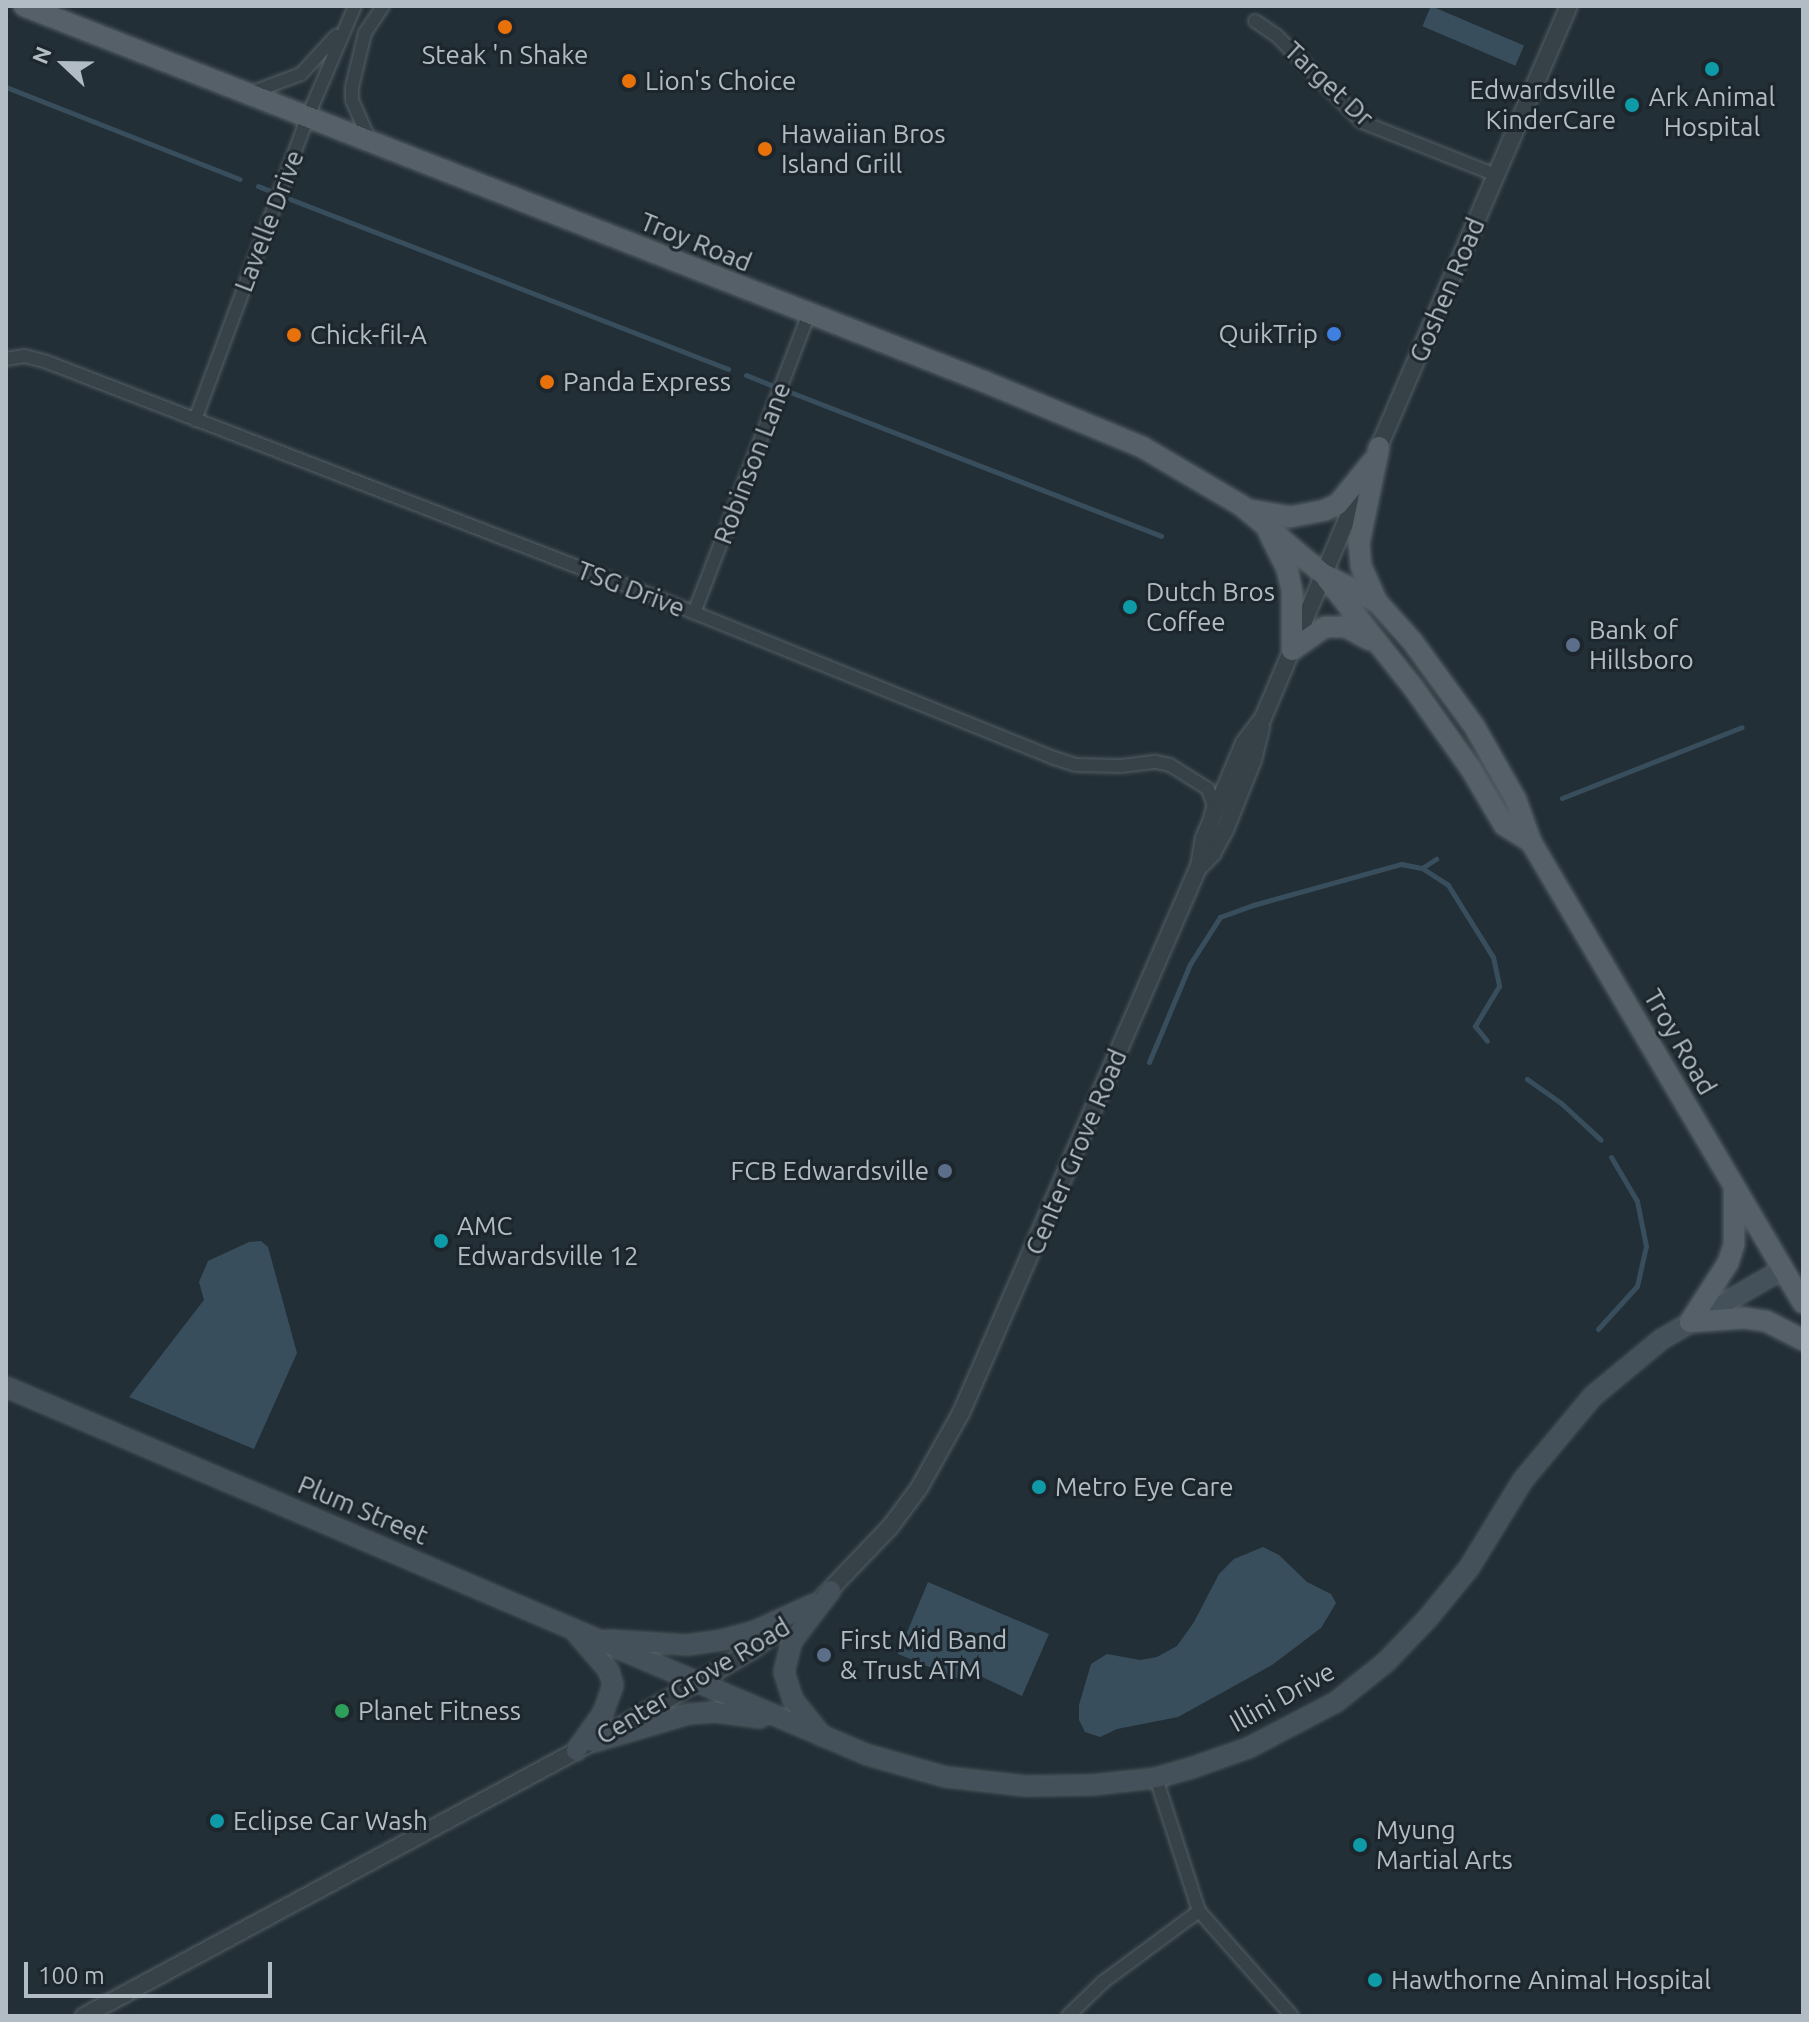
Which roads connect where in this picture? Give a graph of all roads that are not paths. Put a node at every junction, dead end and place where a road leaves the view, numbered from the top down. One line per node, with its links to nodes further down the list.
1 (24, 6): 7 (main road, Troy Road)
2 (355, 6): 6 (street, Lavelle Drive)
3 (383, 6): 9 (street)
4 (1569, 6): 10 (street, Goshen Road)
5 (1255, 21): 10 (street, Target Dr)
6 (345, 24): 7 (street, Lavelle Drive); 8 (street, Lavelle Drive)
7 (250, 93): 8 (main road, Troy Road)
8 (308, 116): 9 (main road, Troy Road); 13 (street, Lavelle Drive)
9 (370, 141): 11 (main road, Troy Road)
10 (1496, 175): 14 (street, Goshen Road)
11 (809, 314): 15 (main road, Troy Road); 19 (street, Robinson Lane)
12 (6, 359): 13 (street, TSG Drive)
13 (195, 420): 19 (street, TSG Drive)
14 (1377, 453): 15 (main road); 17 (street, Goshen Road); 18 (main road)
15 (1242, 506): 16 (main road, Troy Road)
16 (1263, 523): 17 (main road, Troy Road); 21 (main road)
17 (1323, 574): 18 (main road, Troy Road); 20 (main road, Troy Road); 21 (street, Center Grove Road)
18 (1377, 602): 24 (main road, Troy Road)
19 (694, 613): 23 (street, TSG Drive)
20 (1379, 646): 21 (main road); 24 (main road, Troy Road)
21 (1292, 650): 22 (street, Center Grove Road)
22 (1263, 718): 23 (street, Center Grove Road); 25 (street, Center Grove Road)
23 (1204, 838): 25 (street, Center Grove Road)
24 (1531, 842): 26 (main road, Troy Road)
25 (1199, 866): 32 (street, Center Grove Road)
26 (1734, 1185): 27 (main road, Troy Road); 29 (main road)
27 (1783, 1269): 28 (main road, Troy Road); 29 (main road, Illini Drive)
28 (1803, 1303)
29 (1690, 1322): 30 (main road); 38 (main road, Illini Drive)
30 (1803, 1340)
31 (6, 1387): 34 (main road, Plum Street)
32 (831, 1590): 33 (street, Center Grove Road); 36 (main road)
33 (814, 1604): 34 (main road); 35 (street, Center Grove Road)
34 (582, 1634): 35 (main road, Plum Street); 37 (main road)
35 (697, 1684): 36 (main road, Illini Drive); 37 (street, Center Grove Road)
36 (824, 1739): 37 (main road); 38 (main road, Illini Drive)
37 (584, 1746): 40 (street, Center Grove Road)
38 (1156, 1778): 39 (street)
39 (1199, 1911): 41 (street); 42 (street)
40 (84, 2016)
41 (1068, 2016)
42 (1292, 2016)

